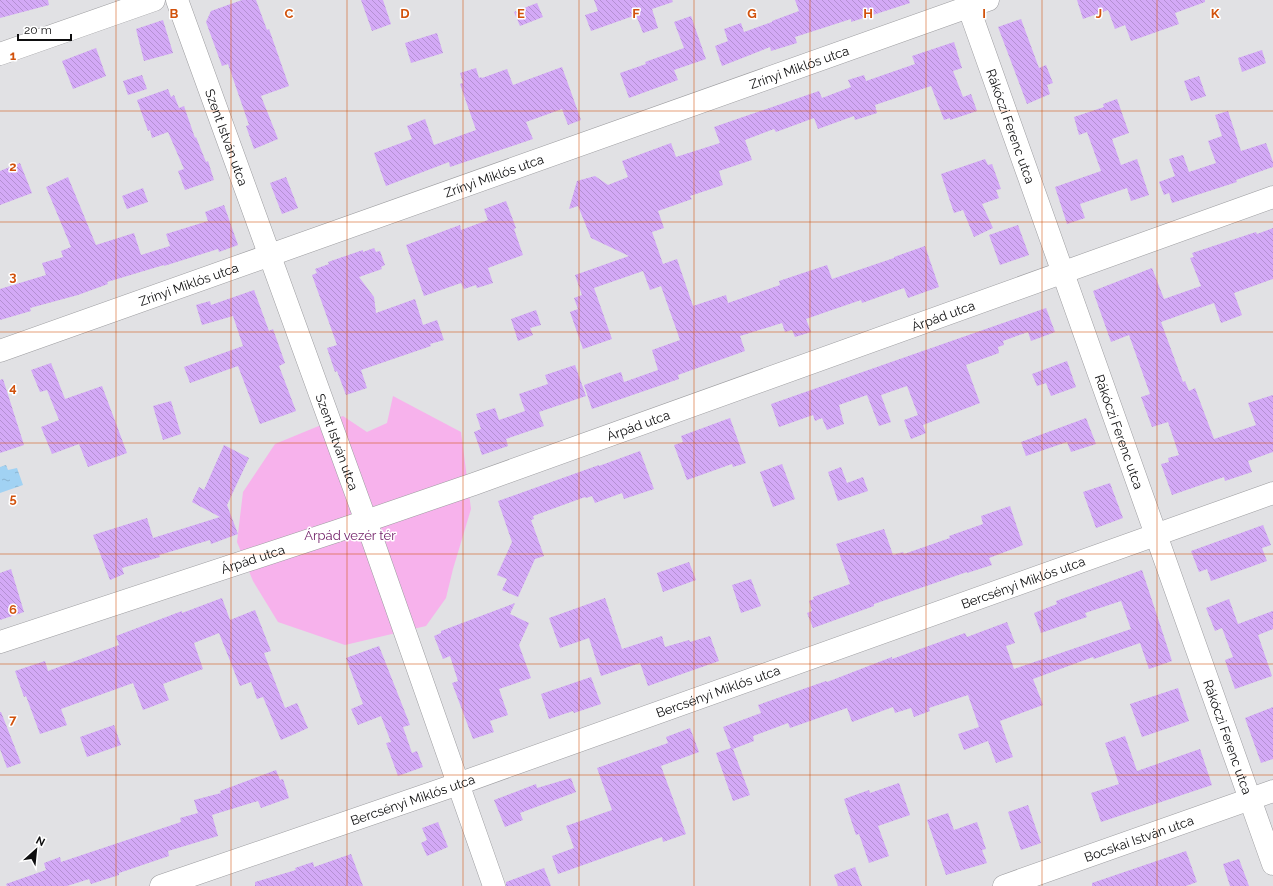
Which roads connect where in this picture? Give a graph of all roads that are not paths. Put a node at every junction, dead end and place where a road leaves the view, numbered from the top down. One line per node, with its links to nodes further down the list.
1 (154, 0): 4 (street)
2 (177, 0): 6 (street, Szent István utca)
3 (974, 2): 6 (street, Zrínyi Miklós utca); 7 (street, Rákóczi Ferenc utca)
4 (0, 54)
5 (1273, 197): 7 (street, Árpád utca)
6 (270, 256): 8 (street, Zrínyi Miklós utca); 10 (street, Szent István utca)
7 (1062, 272): 10 (street, Árpád utca); 11 (street, Rákóczi Ferenc utca)
8 (0, 351)
9 (1273, 493): 11 (street, Bercsényi Miklós utca)
10 (366, 521): 12 (street, Árpád utca); 13 (street, Szent István utca)
11 (1156, 535): 13 (street, Bercsényi Miklós utca); 15 (street, Rákóczi Ferenc utca)
12 (0, 642)
13 (458, 784): 17 (street, Bercsényi Miklós utca); 18 (street, Szent István utca)
14 (1273, 791): 15 (street, Bocskai István utca)
15 (1250, 799): 16 (street, Rákóczi Ferenc utca); 19 (street, Bocskai István utca)
16 (1273, 864)
17 (161, 886)
18 (494, 886)
19 (1004, 886)

